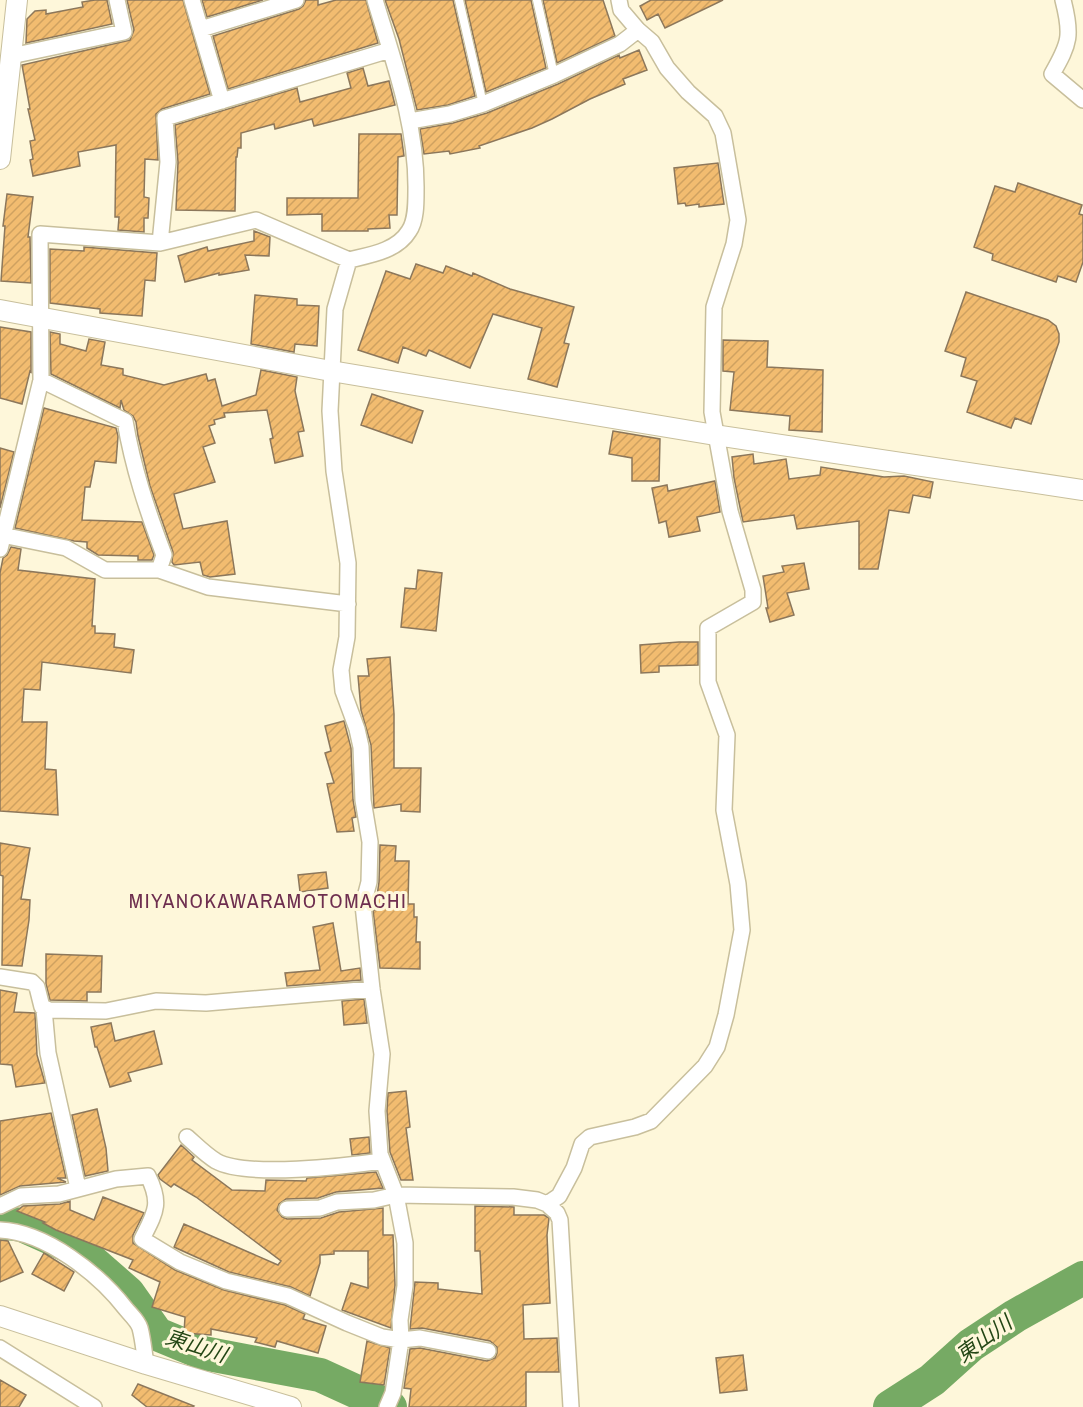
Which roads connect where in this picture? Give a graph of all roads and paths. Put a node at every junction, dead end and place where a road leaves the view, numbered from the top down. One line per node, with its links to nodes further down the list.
1 (17, 0): 13 (street)
2 (117, 0): 13 (street)
3 (192, 0): 10 (street)
4 (296, 0): 10 (street)
5 (375, 0): 12 (street)
6 (459, 0): 17 (lane)
7 (537, 0): 14 (lane)
8 (619, 0): 11 (street)
9 (1063, 0): 16 (street)
10 (201, 29): 15 (street)
11 (638, 30): 14 (street); 26 (street)
12 (390, 50): 15 (street); 18 (street)
13 (11, 56): 19 (street)
14 (554, 75): 17 (street)
15 (222, 100): 20 (street)
16 (1083, 100)
17 (483, 104): 18 (street)
18 (411, 121): 21 (street)
19 (0, 159)
20 (160, 243): 21 (street); 23 (street)
21 (349, 260): 24 (street)
22 (0, 310): 23 (street)
23 (40, 316): 24 (street); 25 (street)
24 (331, 371): 26 (street); 30 (street)
25 (41, 380): 28 (street); 29 (street)
26 (715, 435): 27 (street); 38 (street)
27 (1083, 490)
28 (1, 542): 29 (street)
29 (159, 570): 30 (street)
30 (348, 604): 32 (street)
31 (0, 977): 33 (street)
32 (372, 988): 33 (street); 35 (street)
33 (44, 1009): 36 (street)
34 (187, 1137): 35 (street)
35 (382, 1161): 37 (street)
36 (78, 1188): 39 (street); 43 (street)
37 (396, 1195): 38 (street); 40 (street); 43 (street)
38 (547, 1204): 50 (street)
39 (0, 1206)
40 (287, 1209)
41 (0, 1230): 46 (street)
42 (0, 1316): 46 (street)
43 (401, 1340): 45 (street); 47 (street)
44 (0, 1348): 48 (street)
45 (489, 1351)
46 (146, 1364): 49 (street)
47 (388, 1404)
48 (94, 1407)
49 (291, 1407)
50 (571, 1407)

